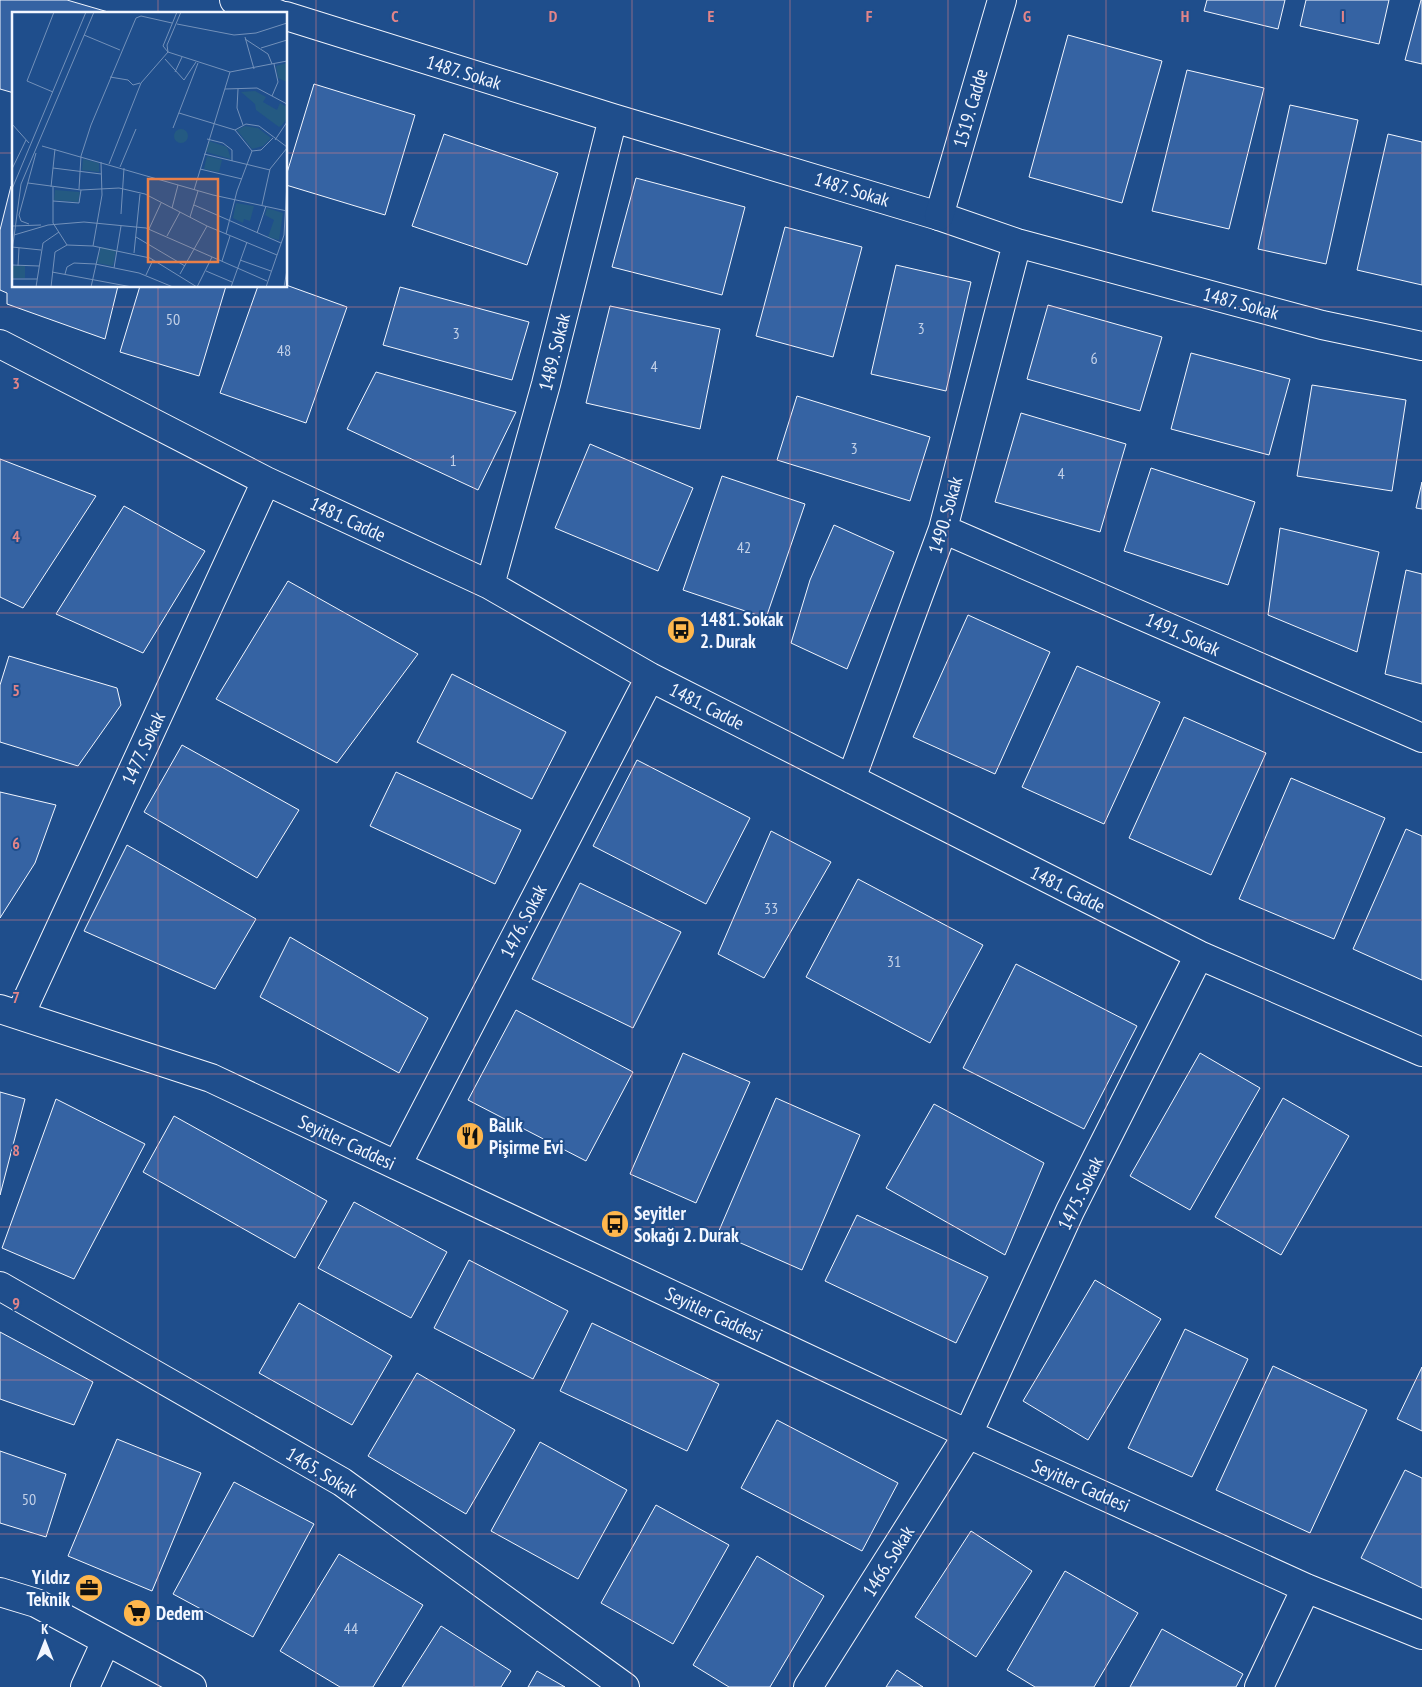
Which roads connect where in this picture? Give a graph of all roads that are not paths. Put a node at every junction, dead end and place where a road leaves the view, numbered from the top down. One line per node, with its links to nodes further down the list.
1 (234, 0): 3 (street)
2 (1002, 0): 6 (street, 1519. Cadde)
3 (272, 12)
4 (288, 17): 5 (street, 1487. Sokak)
5 (612, 118): 6 (street, 1487. Sokak); 12 (street, 1489. Sokak)
6 (939, 216): 7 (street, 1487. Sokak)
7 (1017, 243): 9 (street, 1487. Sokak); 11 (street, 1490. Sokak)
8 (0, 344): 10 (street, 1481. Cadde)
9 (1422, 346)
10 (266, 481): 12 (street, 1481. Cadde); 17 (street, 1477. Sokak)
11 (943, 529): 14 (street, 1491. Sokak); 15 (street, 1490. Sokak)
12 (490, 584): 13 (street, 1481. Cadde)
13 (650, 678): 15 (street, 1481. Cadde); 19 (street, 1476. Sokak)
14 (1422, 738)
15 (851, 779): 16 (street, 1481. Cadde)
16 (1199, 955): 18 (street, 1481. Cadde); 21 (street, 1475. Sokak)
17 (10, 1012): 19 (street, Seyitler Caddesi)
18 (1422, 1052)
19 (397, 1165): 21 (street, Seyitler Caddesi)
20 (0, 1286): 28 (street, 1465. Sokak)
21 (968, 1434): 22 (street, Seyitler Caddesi); 29 (street, 1466. Sokak)
22 (1306, 1588): 24 (street, Seyitler Caddesi); 30 (street)
23 (0, 1592): 25 (street)
24 (1422, 1635)
25 (106, 1640): 26 (street); 27 (street)
26 (85, 1687)
27 (192, 1687)
28 (625, 1687)
29 (808, 1687)
30 (1260, 1687)

